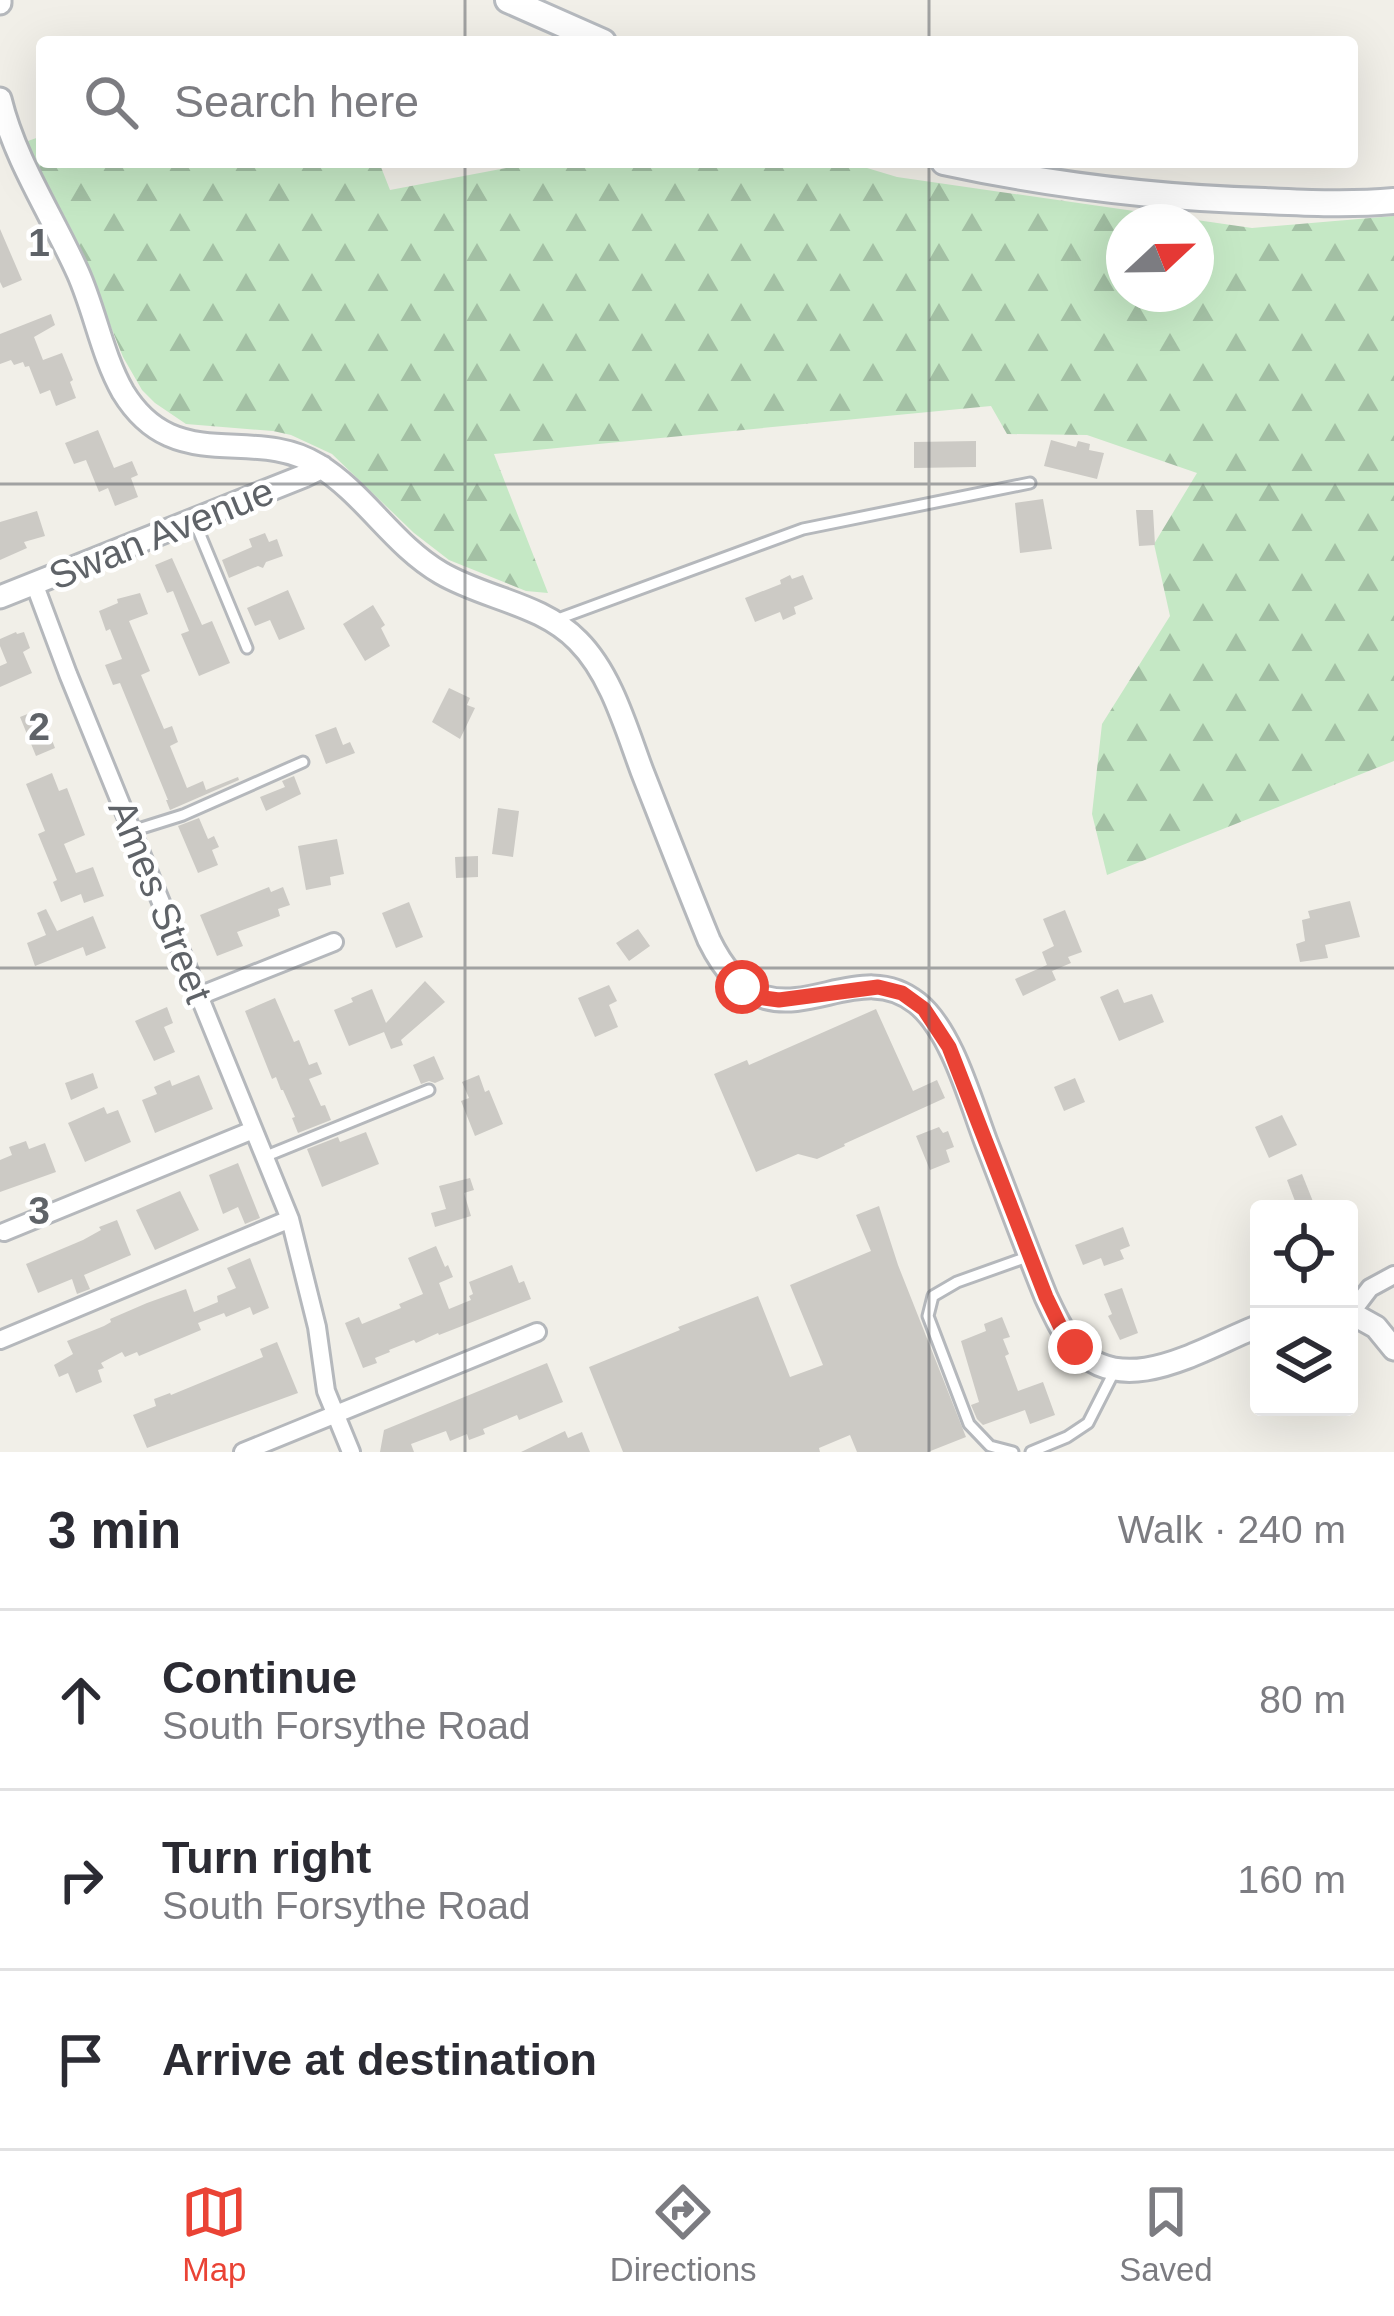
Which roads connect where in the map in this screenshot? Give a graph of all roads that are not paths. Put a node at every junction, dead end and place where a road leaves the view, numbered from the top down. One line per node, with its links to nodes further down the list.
1 (508, 0): 2 (main road)
2 (589, 36)
3 (1, 110): 6 (street)
4 (976, 168): 5 (main road)
5 (1394, 201)
6 (322, 467): 8 (street, Swan Avenue); 11 (street)
7 (1030, 483): 11 (lane)
8 (194, 520): 9 (street, Swan Avenue); 12 (lane)
9 (34, 583): 10 (street, Swan Avenue); 14 (street, Ames Street)
10 (0, 597)
11 (553, 621): 22 (street)
12 (247, 648)
13 (304, 762): 14 (lane)
14 (132, 831): 16 (street, Ames Street)
15 (334, 942): 16 (street)
16 (200, 996): 18 (street, Ames Street)
17 (429, 1090): 19 (lane)
18 (253, 1130): 19 (street, Ames Street); 21 (street)
19 (264, 1157): 20 (street, Ames Street)
20 (290, 1219): 28 (street); 31 (street, Ames Street)
21 (4, 1232)
22 (1030, 1256): 30 (street); 34 (lane)
23 (1394, 1275): 24 (street)
24 (1353, 1308)
25 (1358, 1317): 29 (street)
26 (1250, 1330): 30 (street)
27 (537, 1332): 31 (street)
28 (0, 1340)
29 (1394, 1349)
30 (1114, 1370): 35 (lane)
31 (335, 1414): 32 (street); 33 (street, Ames Street)
32 (243, 1452)
33 (351, 1452)
34 (1013, 1452)
35 (1031, 1452)

